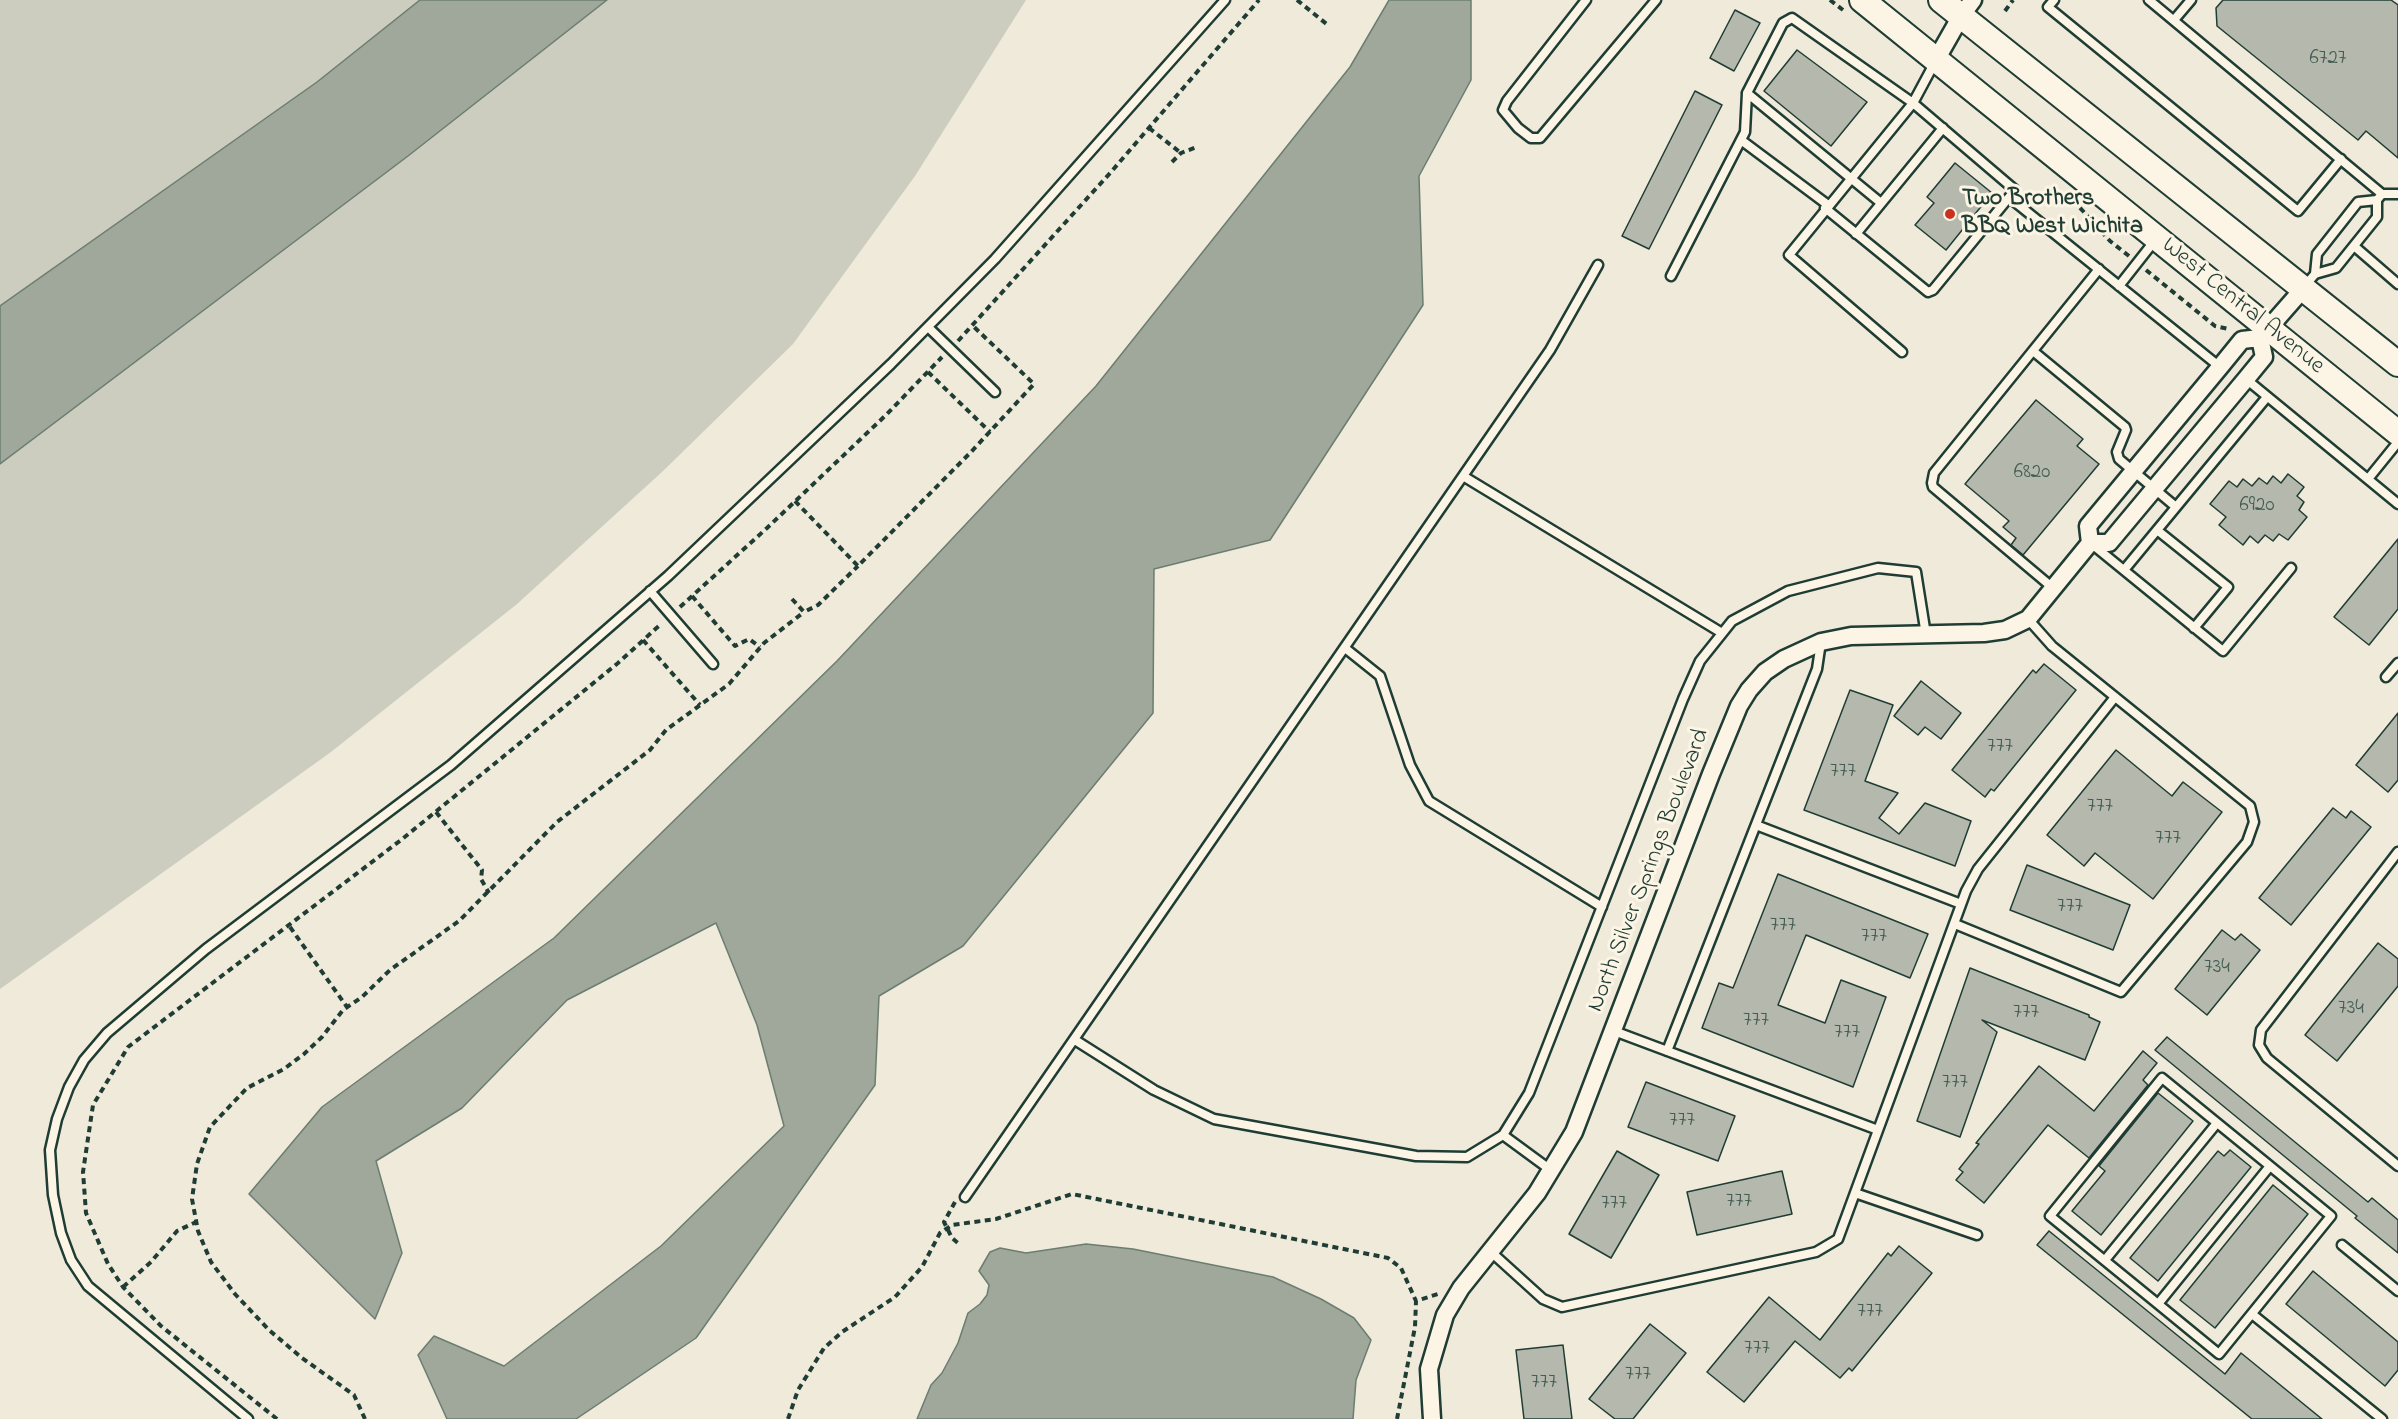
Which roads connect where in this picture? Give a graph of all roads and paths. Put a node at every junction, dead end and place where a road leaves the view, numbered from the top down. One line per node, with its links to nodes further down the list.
1 (1225, 0): 42 (lane)
2 (1259, 0): 19 (path)
3 (1297, 0): 15 (path)
4 (1586, 0): 5 (lane)
5 (1656, 0)
6 (1862, 0): 16 (main road, West Central Avenue)
7 (1941, 0): 12 (main road)
8 (2013, 0): 13 (path)
9 (2054, 0): 24 (lane)
10 (2149, 0): 14 (lane)
11 (2191, 0): 14 (lane)
12 (1967, 8): 16 (street); 38 (main road)
13 (2005, 10)
14 (2174, 21): 24 (lane)
15 (1329, 26)
16 (1936, 60): 18 (lane); 33 (main road, West Central Avenue)
17 (1747, 93): 18 (lane); 21 (lane); 26 (lane)
18 (1912, 103): 20 (lane); 26 (lane)
19 (1149, 128): 23 (path); 41 (path)
20 (1943, 128): 29 (lane); 30 (lane)
21 (1741, 140): 31 (lane); 37 (lane)
22 (1197, 147): 23 (path)
23 (1181, 153): 25 (path)
24 (2341, 159): 28 (lane)
25 (1172, 162)
26 (1850, 177): 30 (lane); 31 (lane)
27 (2398, 195): 28 (lane)
28 (2379, 197): 34 (lane); 38 (lane)
29 (2010, 198): 32 (lane); 36 (lane)
30 (1881, 203): 32 (lane)
31 (1826, 207): 32 (lane); 46 (lane)
32 (1856, 234)
33 (2157, 238): 40 (lane); 43 (main road, West Central Avenue)
34 (2354, 246): 38 (lane); 39 (lane)
35 (1598, 266): 57 (lane)
36 (2099, 269): 40 (lane); 45 (lane)
37 (1671, 276)
38 (2309, 281): 43 (street, North Silver Springs Boulevard); 47 (main road)
39 (2398, 284)
40 (2119, 285): 48 (lane)
41 (973, 326): 44 (path); 53 (path)
42 (928, 327): 44 (lane); 69 (lane)
43 (2264, 333): 48 (street, North Silver Springs Boulevard); 50 (street); 54 (main road, West Central Avenue)
44 (951, 349): 49 (path); 51 (lane)
45 (2033, 351): 56 (lane); 68 (lane)
46 (1902, 352)
47 (2398, 364)
48 (2220, 367): 56 (street, North Silver Springs Boulevard)
49 (928, 372): 53 (path); 60 (path)
50 (2246, 379): 52 (lane); 59 (street)
51 (995, 392)
52 (2267, 397): 58 (lane); 62 (lane)
53 (990, 432): 65 (path)
54 (2398, 433)
55 (2398, 442): 58 (lane)
56 (2134, 471): 59 (lane); 64 (street, North Silver Springs Boulevard)
57 (1463, 476): 76 (lane); 81 (lane)
58 (2368, 479): 61 (lane)
59 (2154, 489): 62 (lane); 64 (street)
60 (795, 501): 65 (path); 70 (path)
61 (2398, 504)
62 (2176, 507): 63 (lane)
63 (2157, 530): 67 (lane); 75 (lane)
64 (2090, 543): 67 (lane); 68 (street, North Silver Springs Boulevard)
65 (858, 566): 72 (path)
66 (2291, 568): 75 (lane)
67 (2124, 570): 75 (lane)
68 (2053, 588): 74 (street, North Silver Springs Boulevard)
69 (650, 591): 73 (lane); 120 (lane)
70 (692, 596): 73 (path); 80 (path)
71 (792, 599): 72 (path)
72 (804, 612): 80 (path)
73 (671, 615): 78 (path); 83 (lane)
74 (2028, 619): 77 (street, North Silver Springs Boulevard); 85 (lane)
75 (2194, 628)
76 (1722, 633): 77 (lane); 92 (lane)
77 (1926, 634): 79 (street, North Silver Springs Boulevard)
78 (643, 640): 86 (path); 87 (path)
79 (1821, 642): 88 (lane); 96 (street, North Silver Springs Boulevard)
80 (760, 647): 86 (path)
81 (1345, 648): 92 (lane); 97 (lane)
82 (2398, 663): 84 (lane)
83 (713, 664)
84 (2386, 677)
85 (2115, 697): 91 (lane); 93 (lane)
86 (700, 705): 90 (path)
87 (436, 812): 90 (path); 94 (path)
88 (1756, 825): 91 (lane); 98 (lane)
89 (2398, 852): 103 (lane)
90 (489, 893): 95 (path)
91 (1961, 904): 93 (lane)
92 (1602, 907): 101 (lane)
93 (1955, 924): 100 (lane)
94 (290, 927): 95 (path); 114 (path)
95 (347, 1007): 107 (path)
96 (1614, 1031): 98 (lane); 104 (street, North Silver Springs Boulevard)
97 (1076, 1040): 101 (lane); 106 (lane)
98 (1667, 1051): 100 (lane)
99 (2217, 1123): 102 (lane); 113 (lane); 113 (lane)
100 (1878, 1130): 105 (lane)
101 (1503, 1135): 104 (lane)
102 (2270, 1166): 118 (lane); 119 (lane)
103 (2398, 1166)
104 (1552, 1171): 112 (street, North Silver Springs Boulevard)
105 (1855, 1193): 109 (lane); 112 (lane)
106 (961, 1198): 108 (path)
107 (196, 1222): 114 (path); 122 (path)
108 (947, 1228): 110 (path); 117 (path); 123 (path)
109 (1977, 1234)
110 (959, 1244)
111 (2342, 1245): 115 (lane)
112 (1490, 1251): 125 (street, North Silver Springs Boulevard)
113 (2105, 1260): 118 (lane)
114 (123, 1287): 121 (path)
115 (2398, 1291)
116 (1441, 1293): 117 (path)
117 (1416, 1301): 124 (path)
118 (2158, 1304): 119 (lane)
119 (2252, 1314): 126 (lane)
120 (248, 1419)
121 (277, 1419)
122 (365, 1419)
123 (788, 1419)
124 (1397, 1419)
125 (1432, 1419)
126 (2382, 1419)

